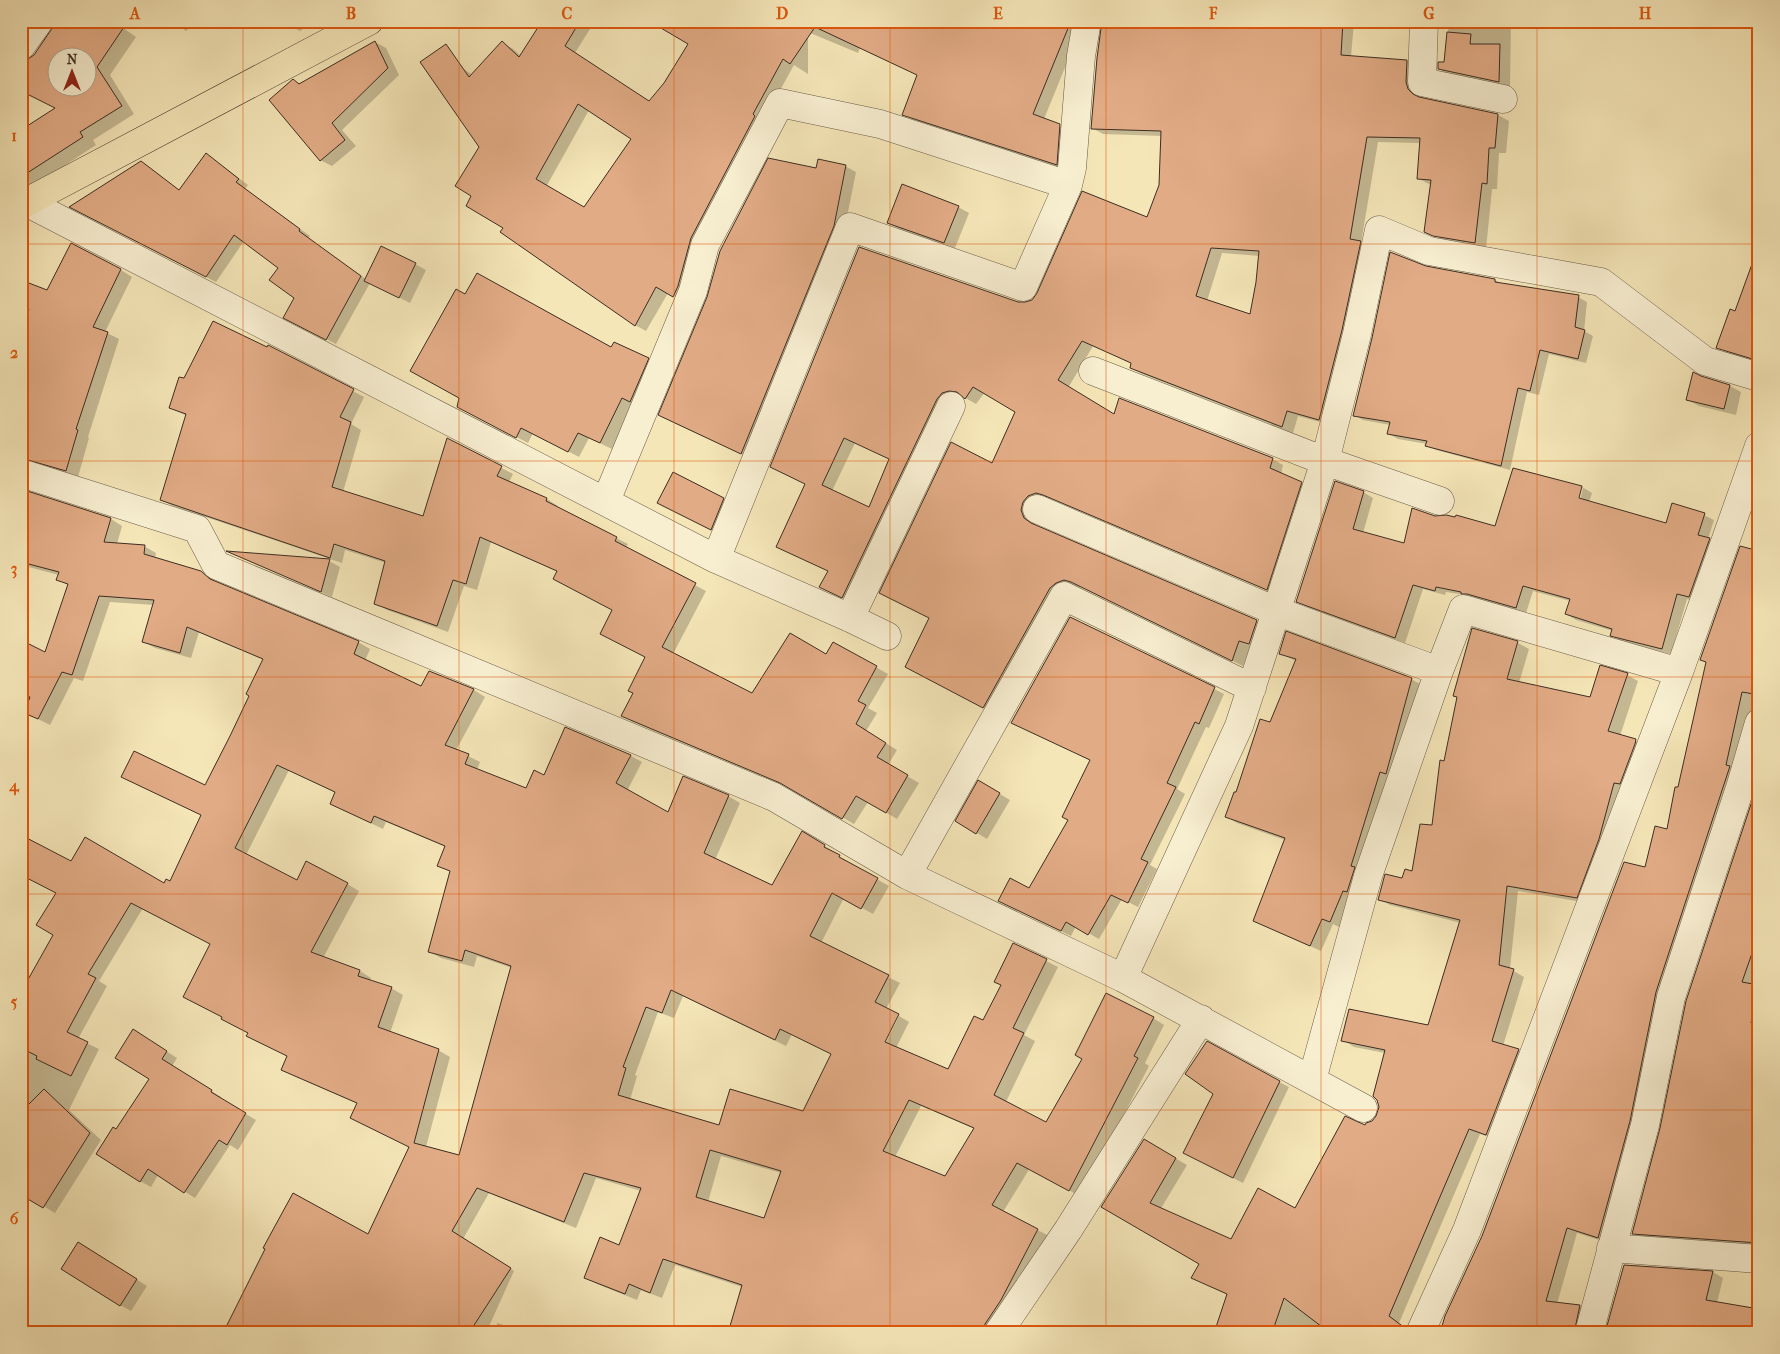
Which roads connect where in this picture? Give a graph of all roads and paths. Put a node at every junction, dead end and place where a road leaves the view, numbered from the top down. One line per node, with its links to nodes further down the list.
1 (39, 21): 5 (street)
2 (369, 21): 8 (main road)
3 (1087, 21): 7 (street)
4 (1424, 21): 6 (street)
5 (21, 46)
6 (1503, 99)
7 (1068, 185): 15 (street); 18 (street)
8 (24, 203): 15 (street)
9 (1093, 371): 13 (street)
10 (1759, 377): 13 (street)
11 (952, 406): 20 (street)
12 (1759, 446): 23 (street)
13 (1325, 461): 16 (street); 19 (street)
14 (21, 472): 26 (street)
15 (606, 501): 18 (street)
16 (1440, 501)
17 (1037, 509): 19 (street)
18 (716, 559): 20 (street)
19 (1276, 611): 22 (street); 24 (street)
20 (850, 618): 21 (street)
21 (887, 636)
22 (1439, 671): 23 (street); 29 (street)
23 (1678, 672): 34 (street)
24 (1252, 688): 26 (street); 27 (street)
25 (1759, 723): 31 (street)
26 (907, 875): 27 (street)
27 (1123, 978): 28 (street)
28 (1201, 1019): 29 (street); 33 (street)
29 (1312, 1080): 30 (street)
30 (1363, 1108)
31 (1611, 1248): 32 (street); 35 (street)
32 (1759, 1259)
33 (998, 1333)
34 (1420, 1333)
35 (1589, 1333)

